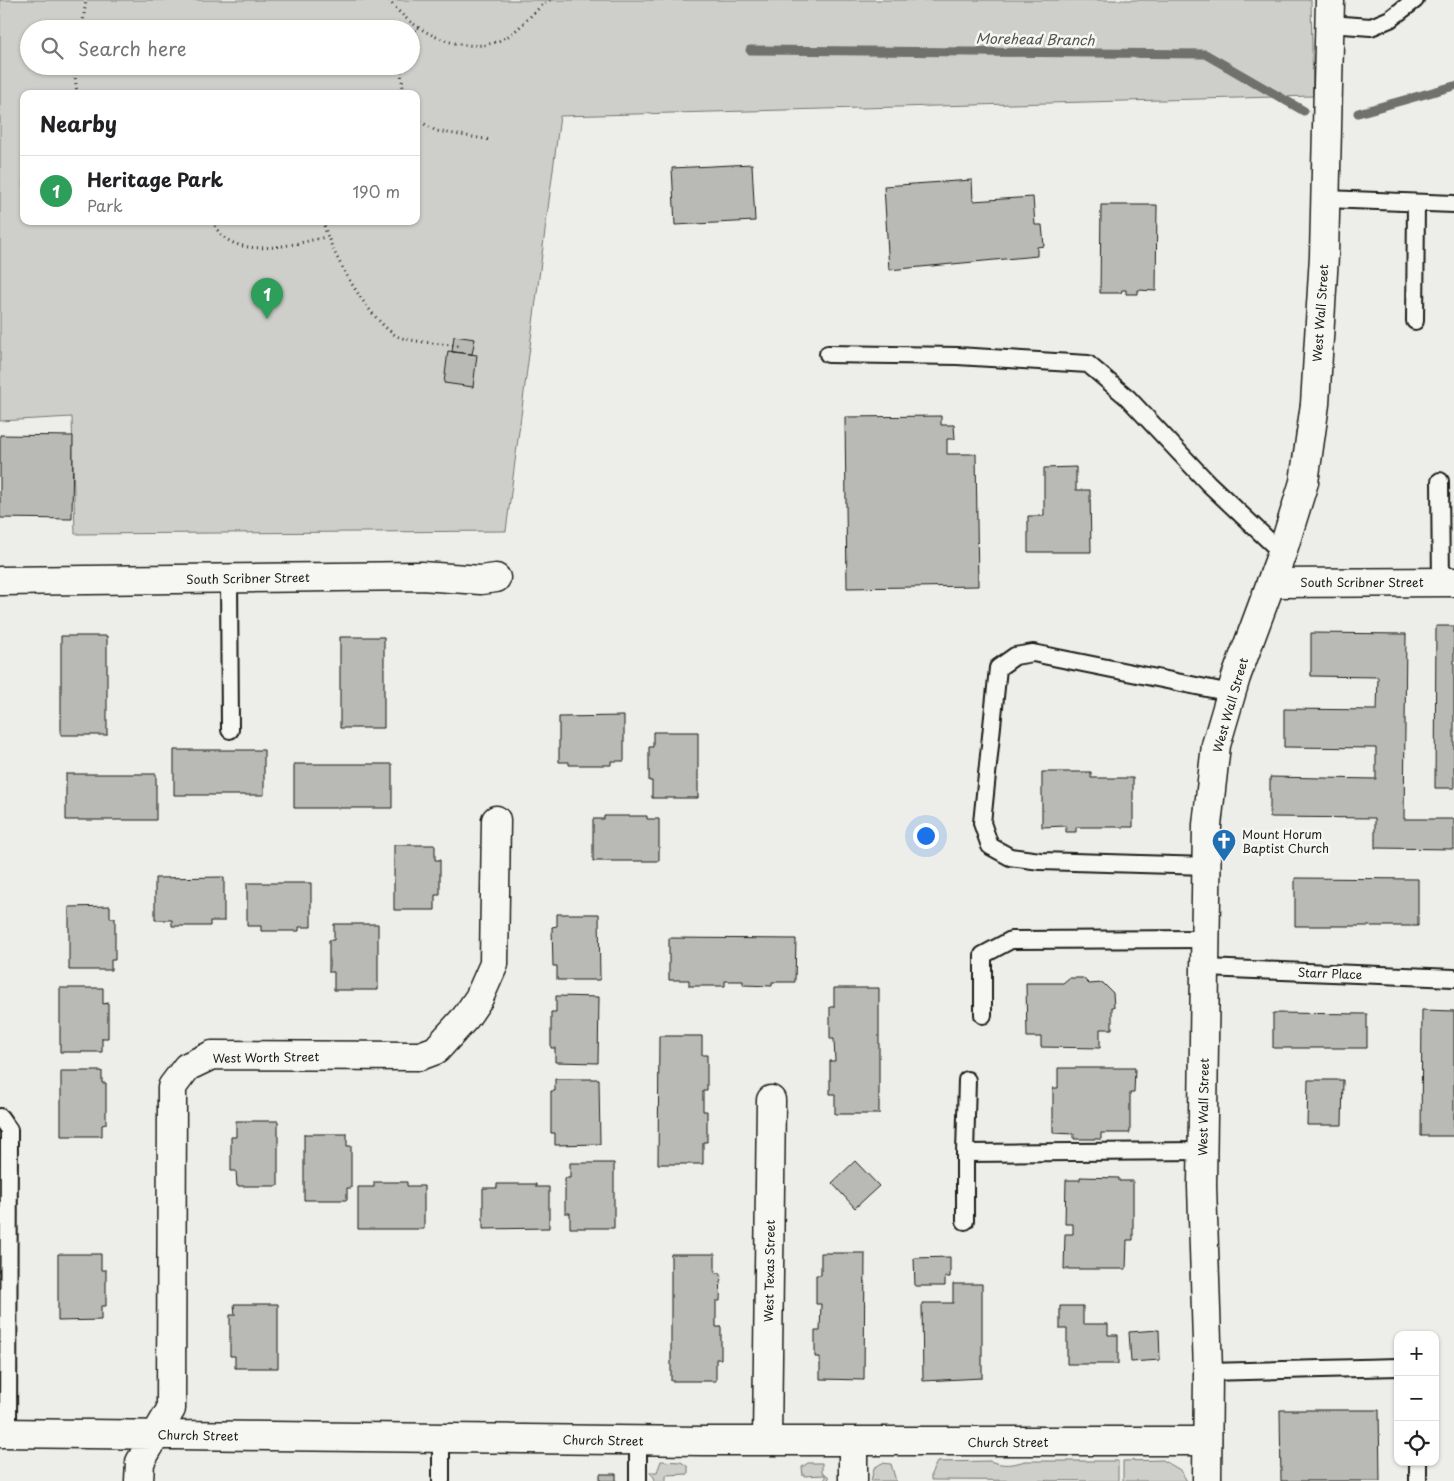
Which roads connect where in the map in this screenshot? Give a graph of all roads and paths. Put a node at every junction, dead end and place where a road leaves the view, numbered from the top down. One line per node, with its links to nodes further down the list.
1 (86, 0): 6 (path)
2 (389, 0): 7 (path)
3 (550, 0): 8 (path)
4 (1415, 0): 5 (lane)
5 (1330, 12): 15 (street, West Wall Street)
6 (83, 20)
7 (408, 20)
8 (420, 29)
9 (75, 75): 11 (path)
10 (401, 75): 12 (path)
11 (77, 90)
12 (403, 90)
13 (420, 121): 14 (path)
14 (491, 140)
15 (1326, 199): 16 (lane); 25 (street, West Wall Street)
16 (1416, 202): 17 (lane); 21 (lane)
17 (1454, 204)
18 (216, 225): 20 (path)
19 (324, 225): 20 (path)
20 (326, 237): 22 (path)
21 (1415, 321)
22 (460, 346)
23 (828, 354): 25 (lane)
24 (1440, 481): 29 (lane)
25 (1282, 553): 30 (street, West Wall Street)
26 (229, 578): 27 (street, South Scribner Street); 28 (street, South Scribner Street); 32 (lane)
27 (496, 578)
28 (0, 581)
29 (1447, 582): 30 (street, South Scribner Street)
30 (1271, 583): 31 (street, West Wall Street)
31 (1232, 693): 34 (street, West Wall Street); 34 (lane)
32 (230, 730)
33 (496, 820): 48 (street, West Worth Street)
34 (1207, 866): 35 (street, West Wall Street)
35 (1206, 939): 36 (street, West Wall Street); 38 (lane)
36 (1206, 968): 37 (lane, Starr Place); 42 (street, West Wall Street)
37 (1454, 978)
38 (984, 1015)
39 (967, 1080): 43 (lane)
40 (771, 1100): 51 (street, West Texas Street)
41 (0, 1116): 47 (lane)
42 (1202, 1151): 43 (lane); 46 (street, West Wall Street)
43 (965, 1153): 44 (lane)
44 (965, 1221)
45 (1394, 1367): 46 (lane)
46 (1208, 1372): 52 (street, West Wall Street)
47 (4, 1433): 48 (street, Church Street)
48 (154, 1435): 49 (street, Church Street); 55 (street, West Worth Street)
49 (441, 1438): 50 (street, Church Street); 56 (lane)
50 (638, 1440): 51 (street, Church Street); 57 (lane)
51 (766, 1441): 53 (street, Church Street)
52 (1207, 1441): 53 (street, Church Street); 59 (street, West Wall Street)
53 (852, 1442): 58 (street)
54 (1418, 1466): 60 (lane)
55 (139, 1481)
56 (440, 1481)
57 (638, 1481)
58 (853, 1481)
59 (1207, 1481)
60 (1418, 1481)

